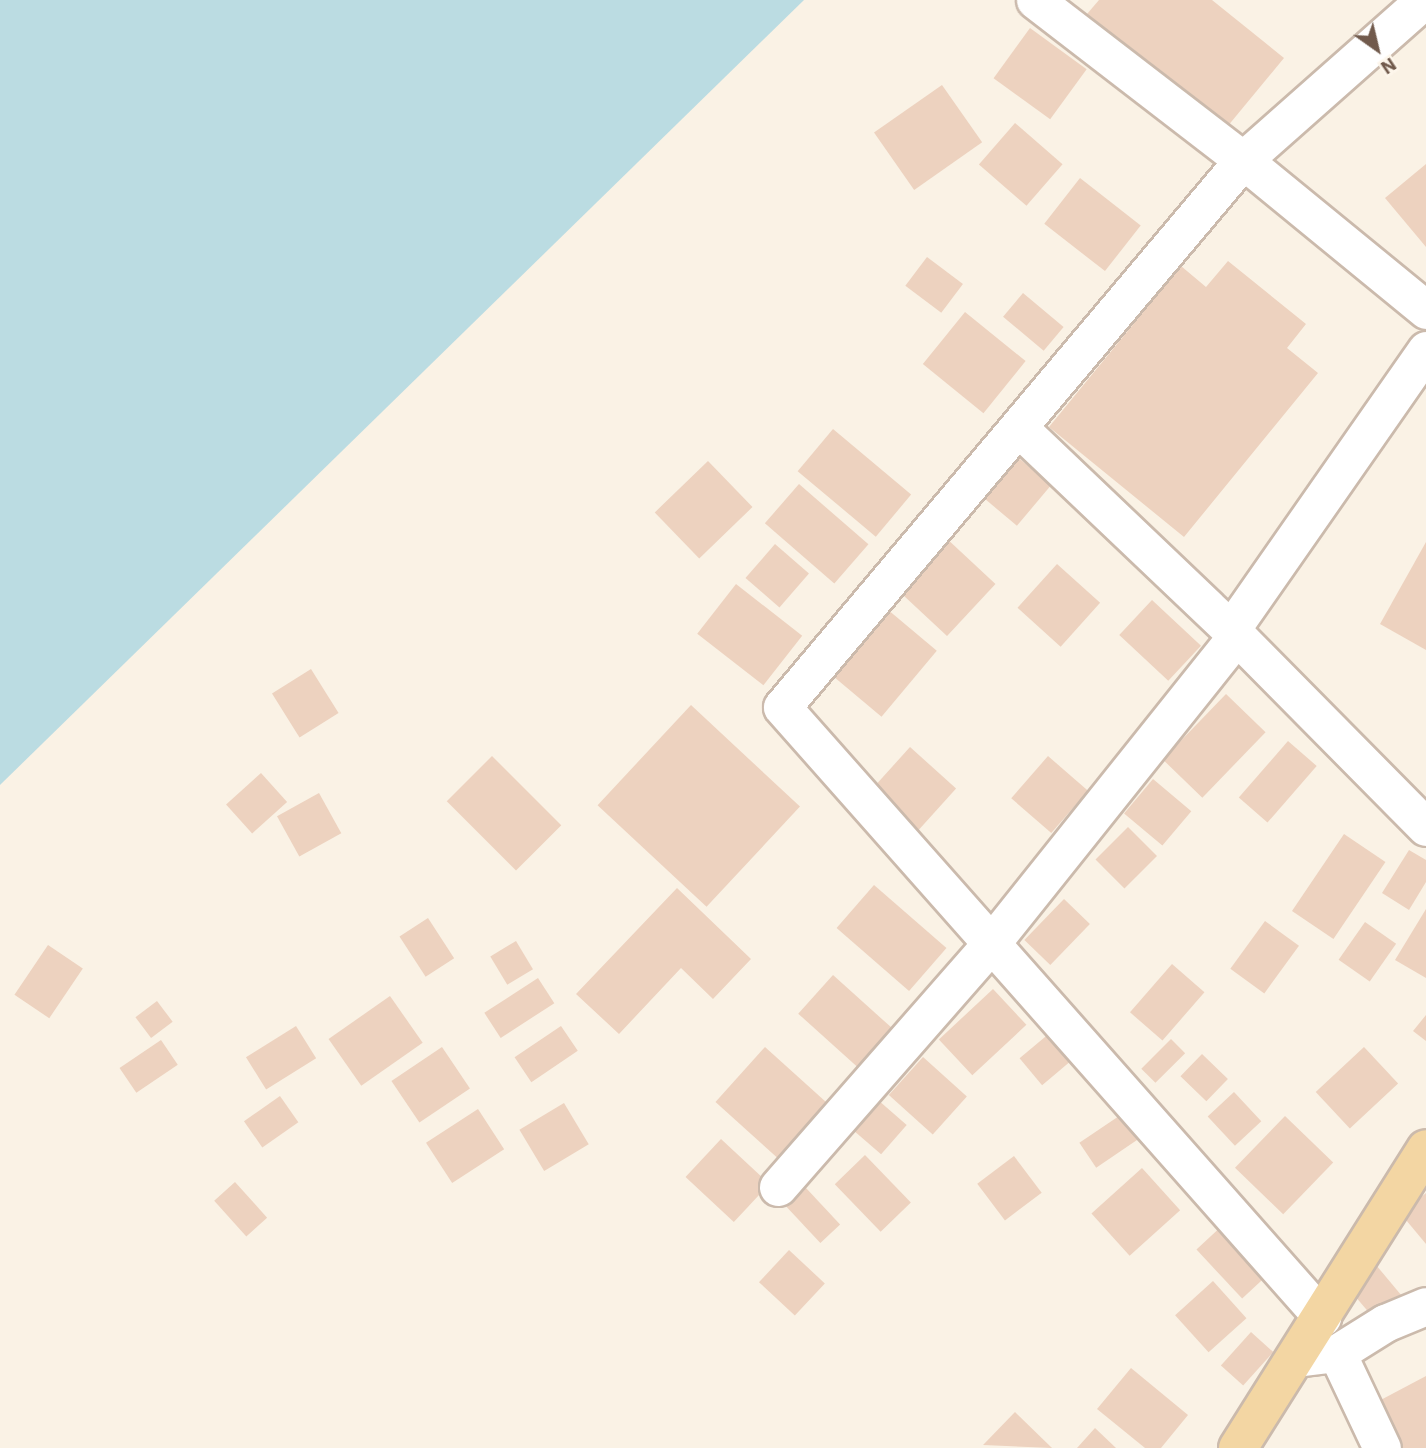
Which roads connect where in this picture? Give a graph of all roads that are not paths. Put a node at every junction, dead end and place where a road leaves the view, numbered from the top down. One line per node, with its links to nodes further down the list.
1 (1035, 0): 3 (street)
2 (1424, 0): 3 (street)
3 (1243, 160): 4 (street); 6 (street)
4 (1426, 310)
5 (1426, 350): 7 (street)
6 (1020, 429): 7 (street); 9 (street)
7 (1234, 633): 8 (street); 9 (street)
8 (1426, 827)
9 (993, 941): 11 (street); 13 (street)
10 (1426, 1149): 13 (main road)
11 (778, 1187)
12 (1426, 1306): 14 (street)
13 (1322, 1317): 15 (main road)
14 (1337, 1353): 15 (street); 17 (street)
15 (1296, 1358): 16 (main road)
16 (1238, 1448)
17 (1382, 1448)

